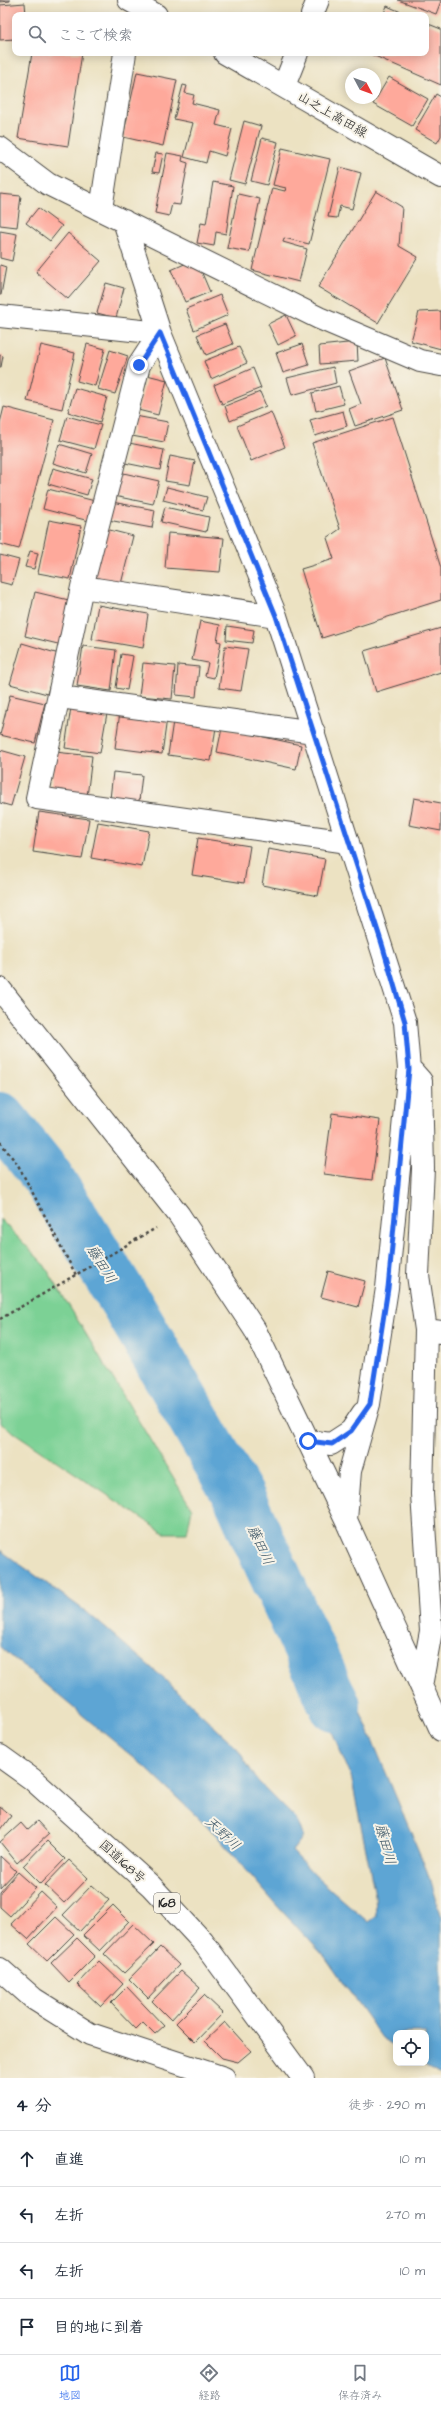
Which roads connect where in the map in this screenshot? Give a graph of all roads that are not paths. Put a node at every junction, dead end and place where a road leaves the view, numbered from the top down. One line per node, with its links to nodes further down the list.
1 (318, 0): 4 (main road)
2 (132, 4): 3 (main road)
3 (149, 12)
4 (313, 12)
5 (125, 56): 11 (main road)
6 (229, 56): 8 (main road, 山之上高田線)
7 (296, 56): 8 (main road)
8 (284, 86): 10 (main road, 山之上高田線)
9 (0, 148): 11 (main road)
10 (441, 177)
11 (101, 209): 12 (main road)
12 (124, 221): 14 (main road); 15 (main road)
13 (0, 316): 14 (main road)
14 (160, 333): 16 (main road); 17 (main road)
15 (441, 364)
16 (82, 587): 17 (main road); 18 (main road)
17 (276, 616): 19 (main road)
18 (60, 697): 19 (main road); 20 (main road)
19 (314, 732): 20 (main road)
20 (348, 842): 22 (main road)
21 (0, 989): 25 (main road)
22 (409, 1069): 23 (main road); 24 (main road)
23 (433, 1331): 27 (main road)
24 (370, 1404): 25 (main road); 26 (main road)
25 (308, 1441): 26 (main road)
26 (346, 1520): 27 (main road)
27 (421, 1686): 28 (main road)
28 (441, 1730)
29 (0, 1756): 32 (main road, 国道168号 / 168)
30 (0, 1969): 31 (main road)
31 (224, 2078)
32 (303, 2078)

